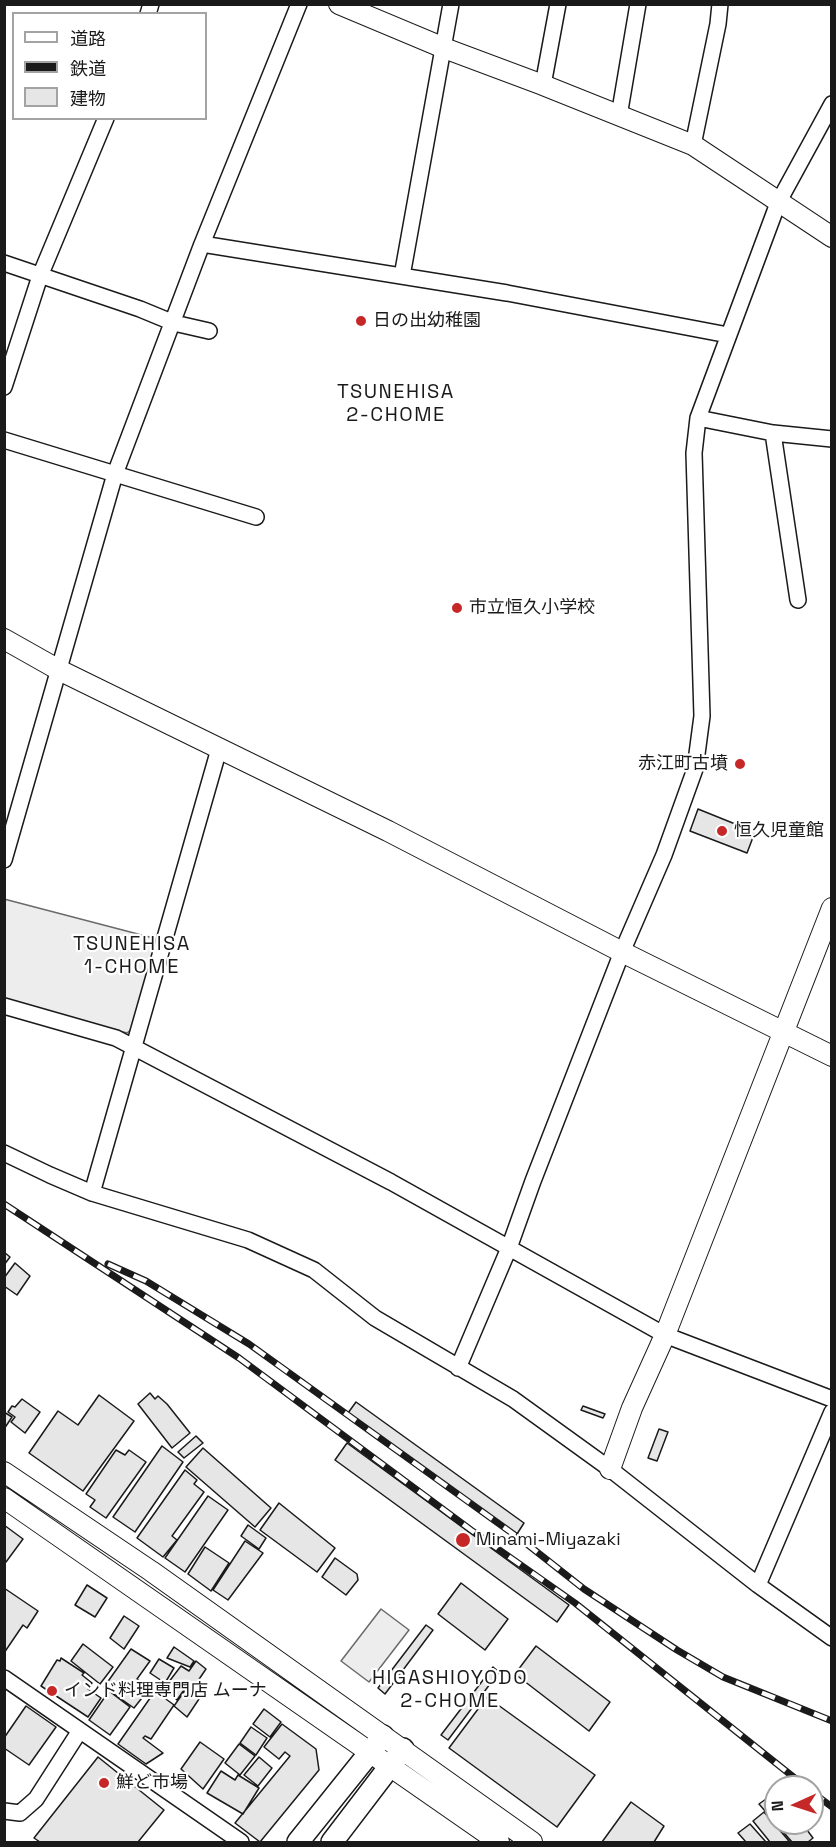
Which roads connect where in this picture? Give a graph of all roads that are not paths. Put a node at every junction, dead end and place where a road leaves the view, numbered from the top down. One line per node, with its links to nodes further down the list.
1 (299, 4): 15 (street)
2 (339, 4): 7 (street)
3 (451, 4): 7 (street)
4 (558, 4): 8 (street)
5 (639, 4): 10 (street)
6 (720, 4): 12 (street)
7 (444, 48): 8 (street); 18 (street)
8 (543, 85): 10 (street)
9 (831, 104): 13 (street)
10 (619, 116): 12 (street)
11 (105, 120): 17 (street)
12 (693, 146): 13 (street)
13 (778, 203): 14 (street); 21 (street)
14 (831, 237)
15 (202, 244): 18 (street); 19 (street)
16 (4, 263): 17 (street)
17 (40, 276): 19 (street); 22 (street)
18 (402, 276): 21 (street)
19 (174, 323): 20 (street); 27 (street)
20 (209, 332)
21 (728, 335): 23 (street)
22 (4, 387)
23 (698, 418): 24 (street); 35 (street)
24 (772, 433): 25 (street); 29 (street)
25 (831, 439)
26 (4, 440): 27 (street)
27 (115, 474): 28 (street); 31 (street)
28 (256, 517)
29 (798, 600)
30 (4, 639): 31 (street)
31 (59, 670): 32 (street); 33 (street)
32 (219, 749): 35 (street); 38 (street)
33 (4, 861)
34 (831, 908): 37 (street)
35 (622, 952): 37 (street); 42 (street)
36 (4, 1006): 38 (street)
37 (783, 1030): 39 (street); 43 (street)
38 (134, 1046): 41 (street); 42 (street)
39 (831, 1056)
40 (4, 1153): 41 (street)
41 (92, 1193): 44 (street)
42 (509, 1248): 43 (street); 44 (street)
43 (665, 1335): 45 (street); 47 (street)
44 (458, 1368): 47 (street)
45 (831, 1399)
46 (831, 1412): 50 (street)
47 (610, 1469): 50 (street)
48 (4, 1472): 54 (street)
49 (4, 1498): 56 (street)
50 (758, 1585): 51 (street)
51 (831, 1638)
52 (4, 1678): 53 (street)
53 (79, 1732): 58 (street); 59 (street)
54 (383, 1736): 55 (street); 56 (main road)
55 (403, 1749): 57 (main road); 63 (street)
56 (370, 1752): 57 (street); 60 (main road)
57 (390, 1766): 61 (main road); 62 (street)
58 (4, 1811)
59 (240, 1842)
60 (298, 1842)
61 (332, 1842)
62 (499, 1842)
63 (532, 1842)

